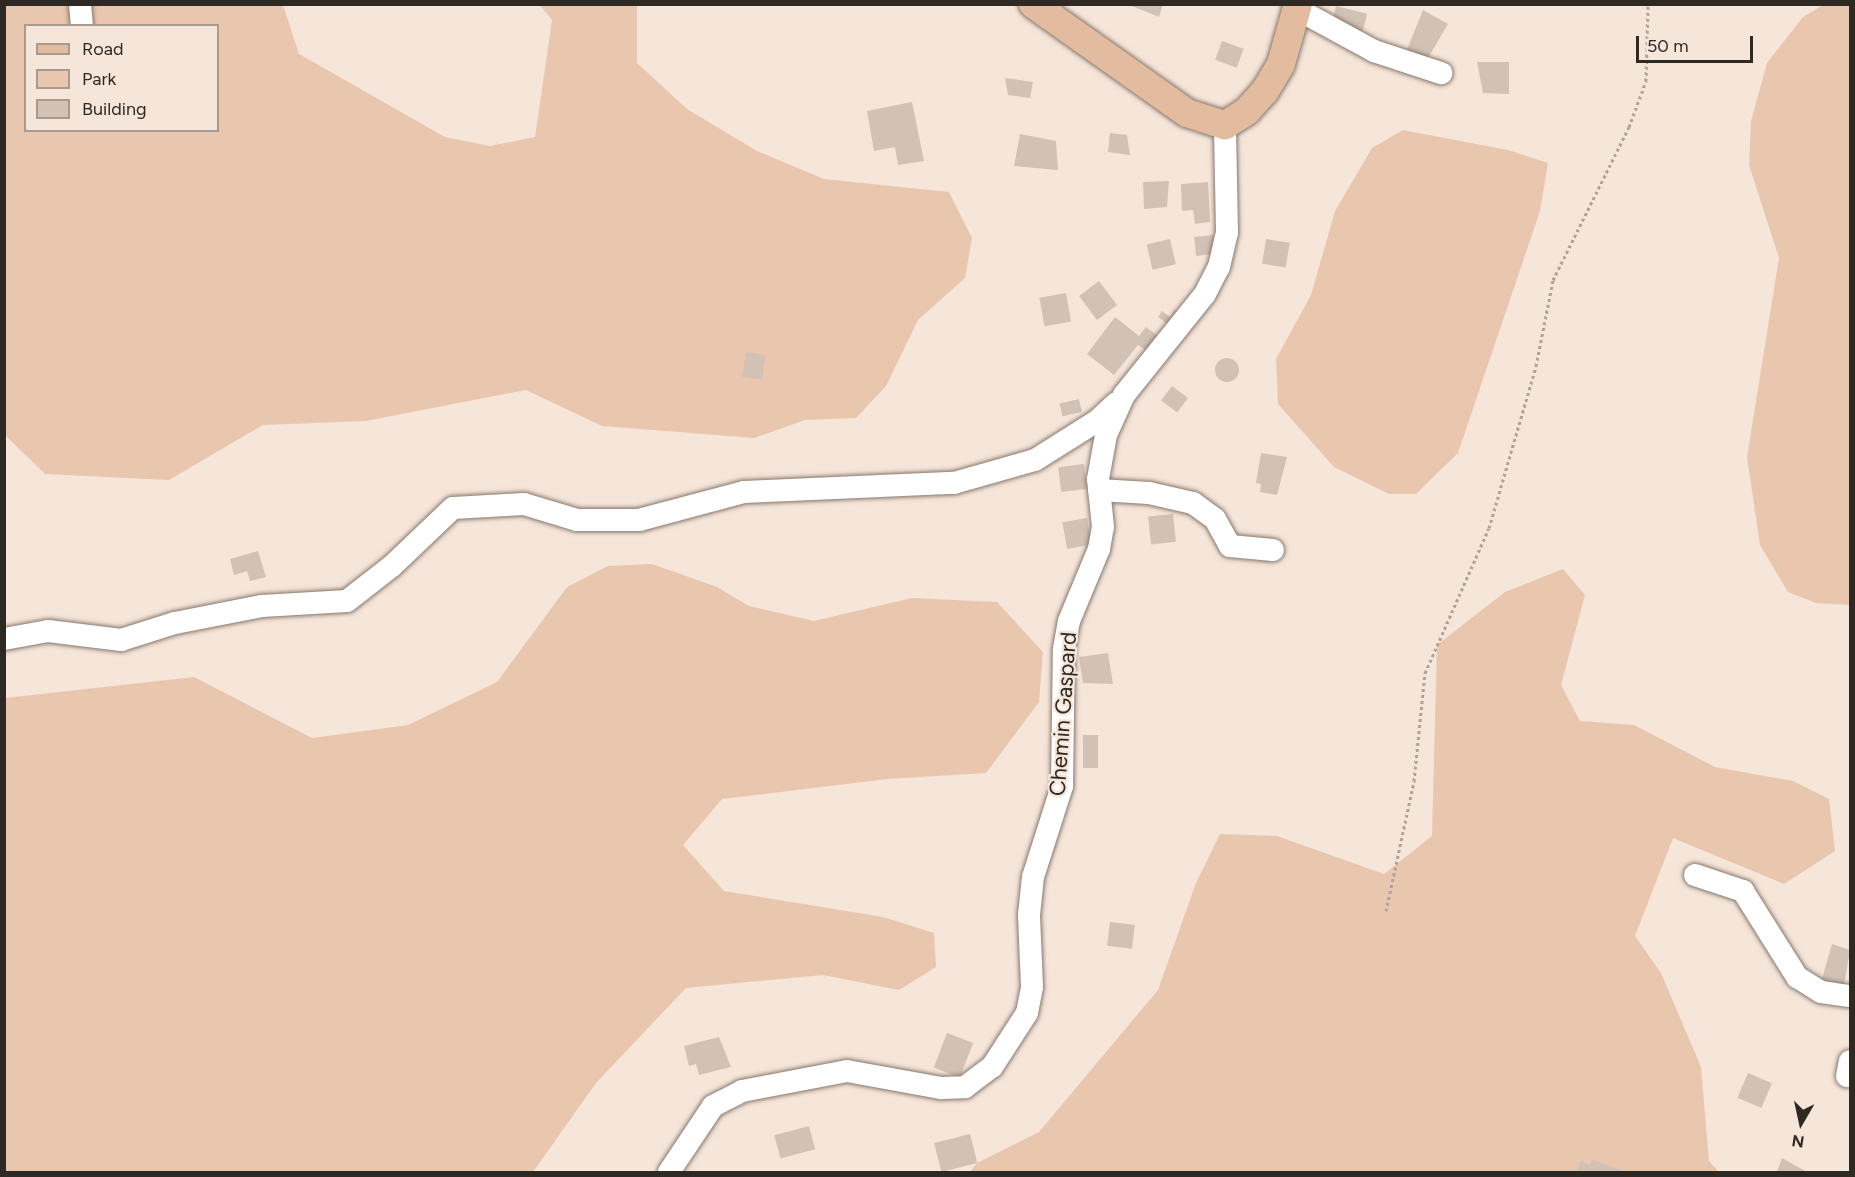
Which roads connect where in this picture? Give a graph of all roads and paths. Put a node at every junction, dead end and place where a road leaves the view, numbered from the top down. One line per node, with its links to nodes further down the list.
1 (80, 4): 5 (street)
2 (1033, 4): 7 (main road)
3 (1648, 4): 13 (path)
4 (1298, 7): 6 (street); 7 (main road)
5 (82, 24)
6 (1441, 73)
7 (1225, 125): 8 (street, Chemin Gaspard)
8 (1124, 395): 9 (street, Chemin Gaspard); 11 (street)
9 (1100, 490): 10 (street); 15 (street, Chemin Gaspard)
10 (1272, 550)
11 (4, 639)
12 (1695, 874): 14 (street)
13 (1386, 911)
14 (1851, 996)
15 (669, 1173)

